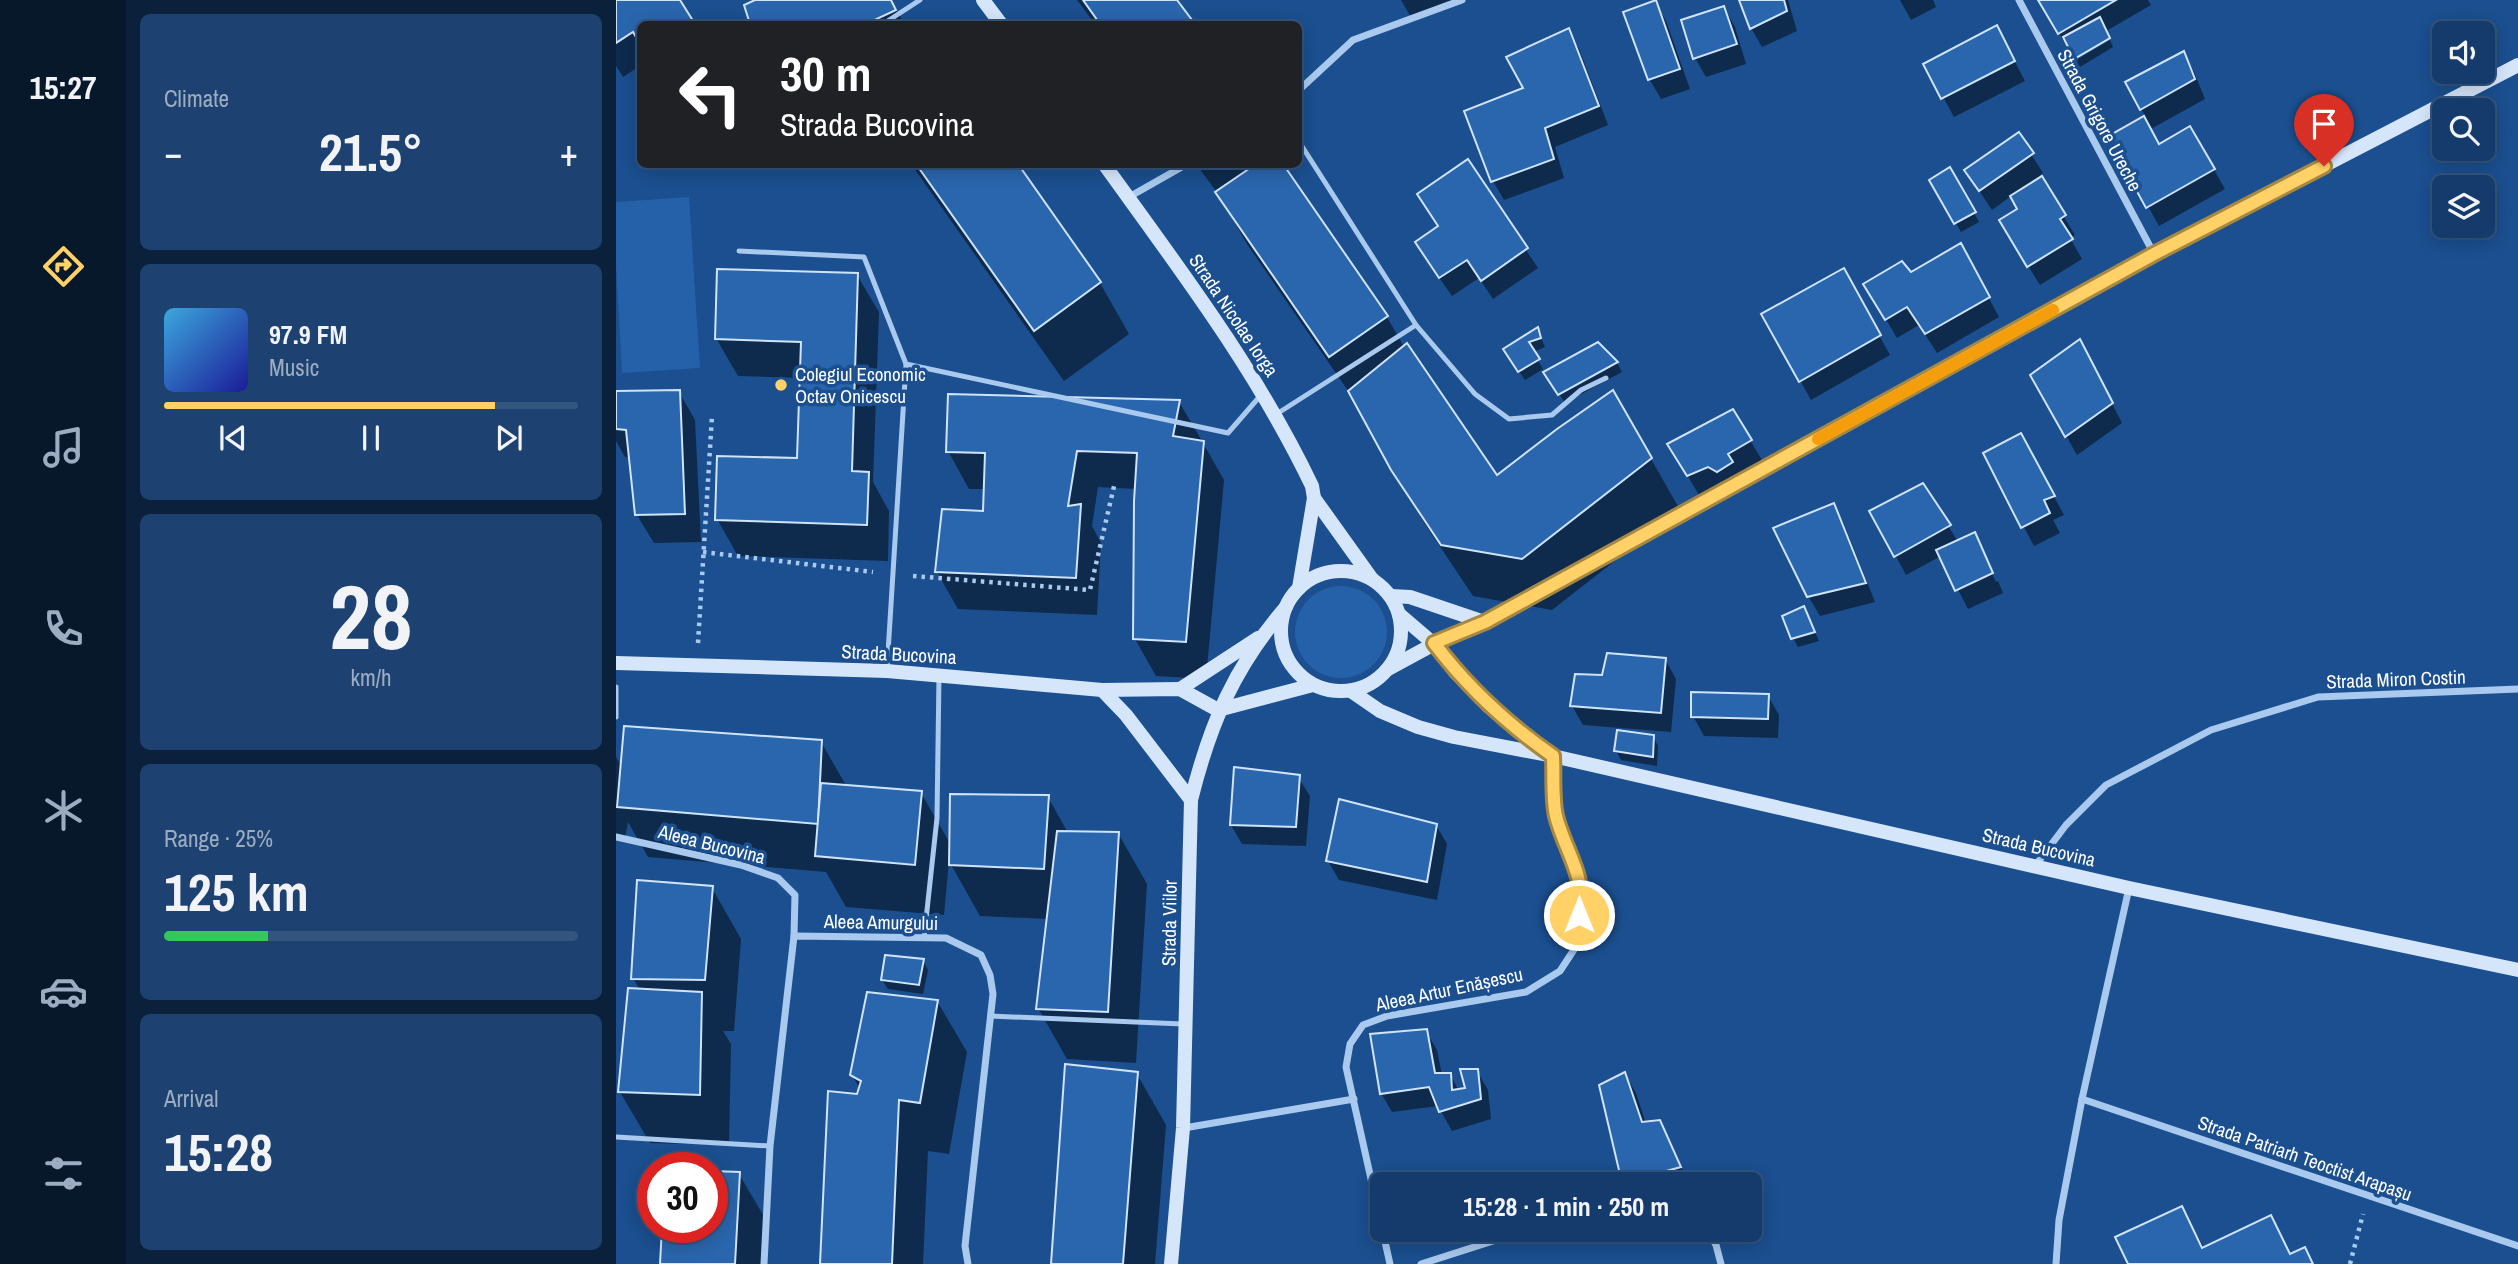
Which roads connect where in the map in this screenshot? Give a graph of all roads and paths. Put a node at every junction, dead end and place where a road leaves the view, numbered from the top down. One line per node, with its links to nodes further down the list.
1 (920, 0): 5 (lane)
2 (983, 0): 6 (main road)
3 (1462, 0): 8 (street)
4 (2019, 0): 14 (street, Strada Grigore Ureche)
5 (888, 21)
6 (999, 21)
7 (2518, 65): 14 (main road)
8 (1302, 87)
9 (1302, 146): 15 (lane)
10 (1107, 168): 12 (main road, Strada Nicolae Iorga)
11 (1180, 168): 12 (street)
12 (1128, 198): 18 (main road, Strada Nicolae Iorga)
13 (739, 251): 16 (lane)
14 (2154, 254): 30 (main road)
15 (1416, 325): 17 (lane); 19 (lane)
16 (906, 365): 18 (lane); 24 (lane)
17 (1606, 377)
18 (1263, 393): 19 (main road, Strada Nicolae Iorga)
19 (1275, 415): 22 (main road, Strada Nicolae Iorga)
20 (712, 416): 23 (path)
21 (1115, 482): 24 (path)
22 (1314, 498): 25 (main road, Strada Nicolae Iorga); 26 (main road)
23 (703, 552): 24 (path); 34 (path)
24 (894, 574): 36 (lane)
25 (1373, 579): 26 (main road); 27 (main road)
26 (1299, 588): 28 (main road)
27 (1391, 596): 29 (main road); 30 (main road)
28 (1286, 607): 31 (main road, Strada Viilor); 38 (main road)
29 (1399, 614): 32 (main road, Strada Bucovina); 35 (main road)
30 (1485, 622): 32 (main road)
31 (1260, 637): 40 (main road); 44 (main road, Strada Viilor)
32 (1434, 643): 35 (main road); 46 (main road, Strada Bucovina)
33 (616, 663): 34 (main road, Strada Bucovina)
34 (696, 664): 36 (main road, Strada Bucovina)
35 (1388, 669): 43 (main road)
36 (887, 671): 37 (main road, Strada Bucovina)
37 (939, 675): 42 (main road, Strada Bucovina); 52 (lane)
38 (1313, 685): 43 (main road); 44 (main road)
39 (616, 687): 45 (lane)
40 (1180, 688): 42 (main road, Strada Bucovina); 44 (main road)
41 (2518, 689): 49 (street, Strada Miron Costin)
42 (1102, 690): 47 (main road)
43 (1351, 691): 46 (main road, Strada Bucovina)
44 (1219, 710): 47 (main road, Strada Viilor)
45 (616, 717)
46 (1553, 756): 49 (main road, Strada Bucovina); 56 (street, Aleea Artur Enășescu)
47 (1191, 800): 55 (main road, Strada Viilor)
48 (616, 837): 51 (street, Aleea Bucovina)
49 (2035, 866): 50 (main road, Strada Bucovina)
50 (2129, 888): 53 (main road, Strada Bucovina); 57 (street)
51 (794, 936): 52 (street, Aleea Amurgului); 60 (street)
52 (924, 938): 54 (street, Aleea Amurgului)
53 (2518, 970)
54 (990, 1016): 55 (lane); 66 (street, Aleea Amurgului)
55 (1186, 1024): 58 (main road, Strada Viilor)
56 (1354, 1099): 58 (street); 68 (street, Aleea Artur Enășescu)
57 (2082, 1099): 61 (street, Strada Patriarh Teoctist Arapașu); 71 (street)
58 (1183, 1128): 67 (main road, Strada Viilor)
59 (616, 1137): 60 (lane)
60 (770, 1146): 65 (street)
61 (2368, 1196): 64 (street, Strada Patriarh Teoctist Arapașu); 72 (path)
62 (1490, 1242): 69 (street)
63 (1714, 1242): 70 (street)
64 (2518, 1246)
65 (764, 1264)
66 (968, 1264)
67 (1171, 1264)
68 (1390, 1264)
69 (1421, 1264)
70 (1721, 1264)
71 (2056, 1264)
72 (2350, 1264)

